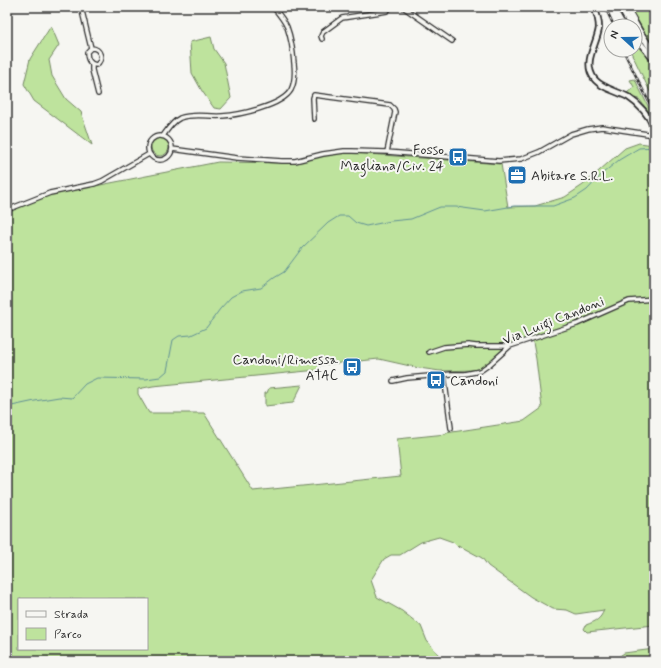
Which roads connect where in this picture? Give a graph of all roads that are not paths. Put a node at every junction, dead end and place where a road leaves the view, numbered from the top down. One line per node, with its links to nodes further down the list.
1 (81, 7): 12 (street)
2 (273, 7): 20 (street)
3 (391, 7): 9 (street)
4 (403, 7): 10 (street)
5 (594, 7): 18 (main road)
6 (620, 7): 8 (highway)
7 (626, 7): 13 (highway)
8 (626, 18)
9 (322, 39)
10 (452, 42)
11 (643, 46): 14 (highway)
12 (91, 48): 15 (street); 15 (street)
13 (654, 53)
14 (654, 60)
15 (92, 64): 16 (street)
16 (98, 94)
17 (314, 119): 22 (street)
18 (654, 127)
19 (654, 135): 22 (street)
20 (163, 136): 21 (street); 23 (street)
21 (172, 149): 22 (street); 23 (street)
22 (387, 152)
23 (149, 154): 24 (street)
24 (7, 210)
25 (654, 299): 26 (street, Via Luigi Candoni)
26 (510, 346): 27 (street); 28 (street, Via Luigi Candoni)
27 (429, 352)
28 (444, 375): 29 (street, Via Luigi Candoni); 30 (street)
29 (393, 381)
30 (451, 428)

